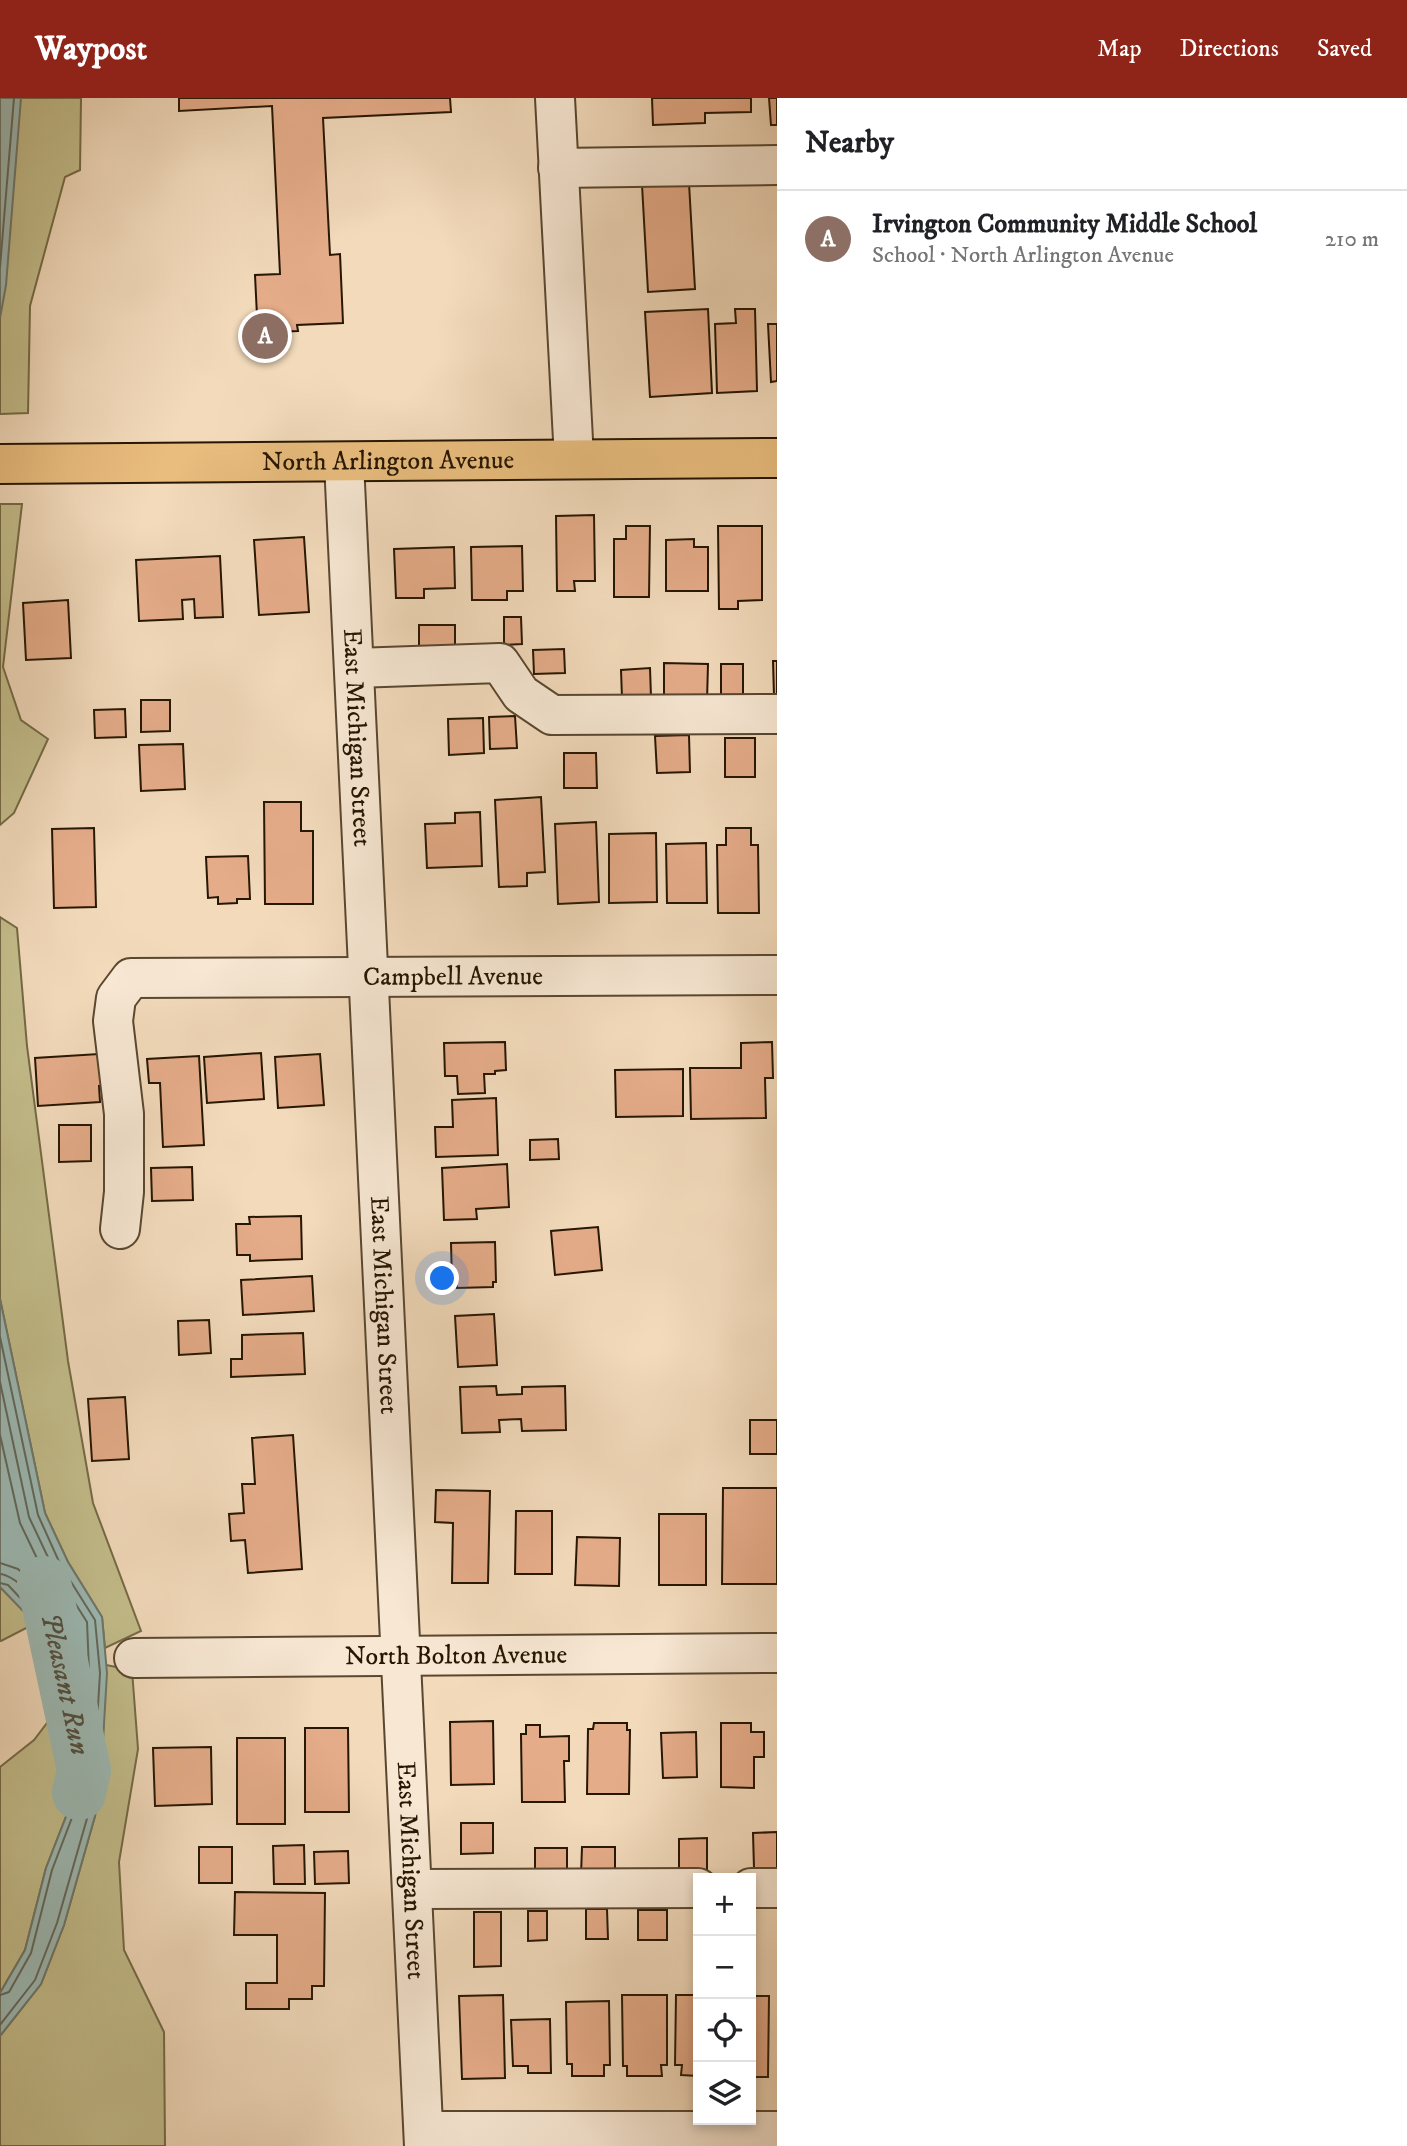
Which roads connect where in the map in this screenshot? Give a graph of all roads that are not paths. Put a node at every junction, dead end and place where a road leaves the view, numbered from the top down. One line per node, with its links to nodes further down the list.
1 (555, 98): 3 (street)
2 (777, 165): 3 (street)
3 (558, 168): 5 (street)
4 (777, 458): 5 (main road, North Arlington Avenue)
5 (574, 459): 6 (main road, North Arlington Avenue)
6 (344, 462): 7 (main road, North Arlington Avenue); 8 (street, East Michigan Street)
7 (0, 464)
8 (355, 668): 9 (street); 11 (street, East Michigan Street)
9 (777, 714)
10 (777, 975): 11 (street, Campbell Avenue)
11 (370, 977): 12 (street, Campbell Avenue); 14 (street, East Michigan Street)
12 (120, 1229)
13 (777, 1653): 14 (street, North Bolton Avenue)
14 (401, 1656): 15 (street, North Bolton Avenue); 19 (street, East Michigan Street)
15 (134, 1658)
16 (693, 1888): 19 (street)
17 (756, 1888): 18 (street)
18 (777, 1888)
19 (412, 1889): 21 (street, East Michigan Street)
20 (777, 2131): 21 (street)
21 (424, 2138)

